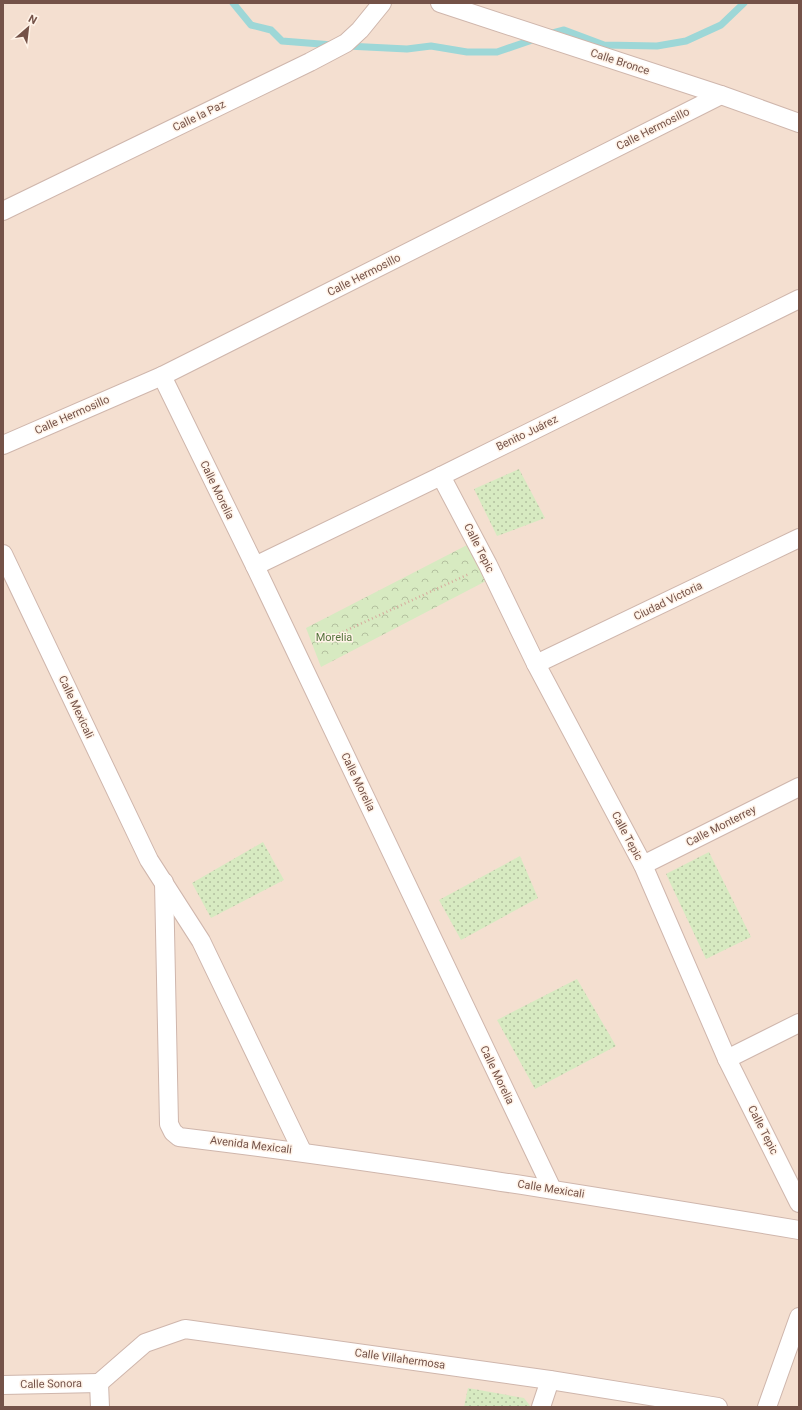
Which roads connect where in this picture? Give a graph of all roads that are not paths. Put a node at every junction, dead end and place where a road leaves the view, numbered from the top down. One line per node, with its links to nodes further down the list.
1 (382, 3): 5 (street, Calle la Paz)
2 (440, 3): 3 (street, Calle Bronce)
3 (721, 95): 4 (street, Calle Bronce); 7 (street, Calle Hermosillo)
4 (799, 123)
5 (3, 211)
6 (799, 299): 9 (street, Benito Juárez)
7 (162, 376): 8 (street, Calle Hermosillo); 12 (street, Calle Morelia)
8 (3, 445)
9 (441, 476): 12 (street, Benito Juárez); 13 (street, Calle Tepic)
10 (799, 538): 13 (street, Ciudad Victoria)
11 (3, 554): 15 (street, Calle Mexicali)
12 (255, 566): 21 (street, Calle Morelia)
13 (536, 664): 16 (street, Calle Tepic)
14 (799, 787): 16 (street, Calle Monterrey)
15 (148, 860): 17 (street, Avenida Mexicali)
16 (643, 865): 19 (street, Calle Tepic)
17 (164, 882): 20 (street, Avenida Mexicali); 20 (street, Avenida Mexicali)
18 (799, 1023): 19 (street)
19 (727, 1058): 22 (street, Calle Tepic)
20 (302, 1152): 21 (street, Calle Mexicali)
21 (552, 1189): 23 (street, Calle Mexicali)
22 (799, 1203)
23 (799, 1230)
24 (799, 1317): 31 (street)
25 (550, 1380): 26 (street, Calle Villahermosa); 29 (street); 30 (street, Calle Villahermosa)
26 (99, 1384): 27 (street, Calle Sonora); 28 (street)
27 (3, 1385)
28 (100, 1407)
29 (541, 1407)
30 (718, 1407)
31 (767, 1407)

